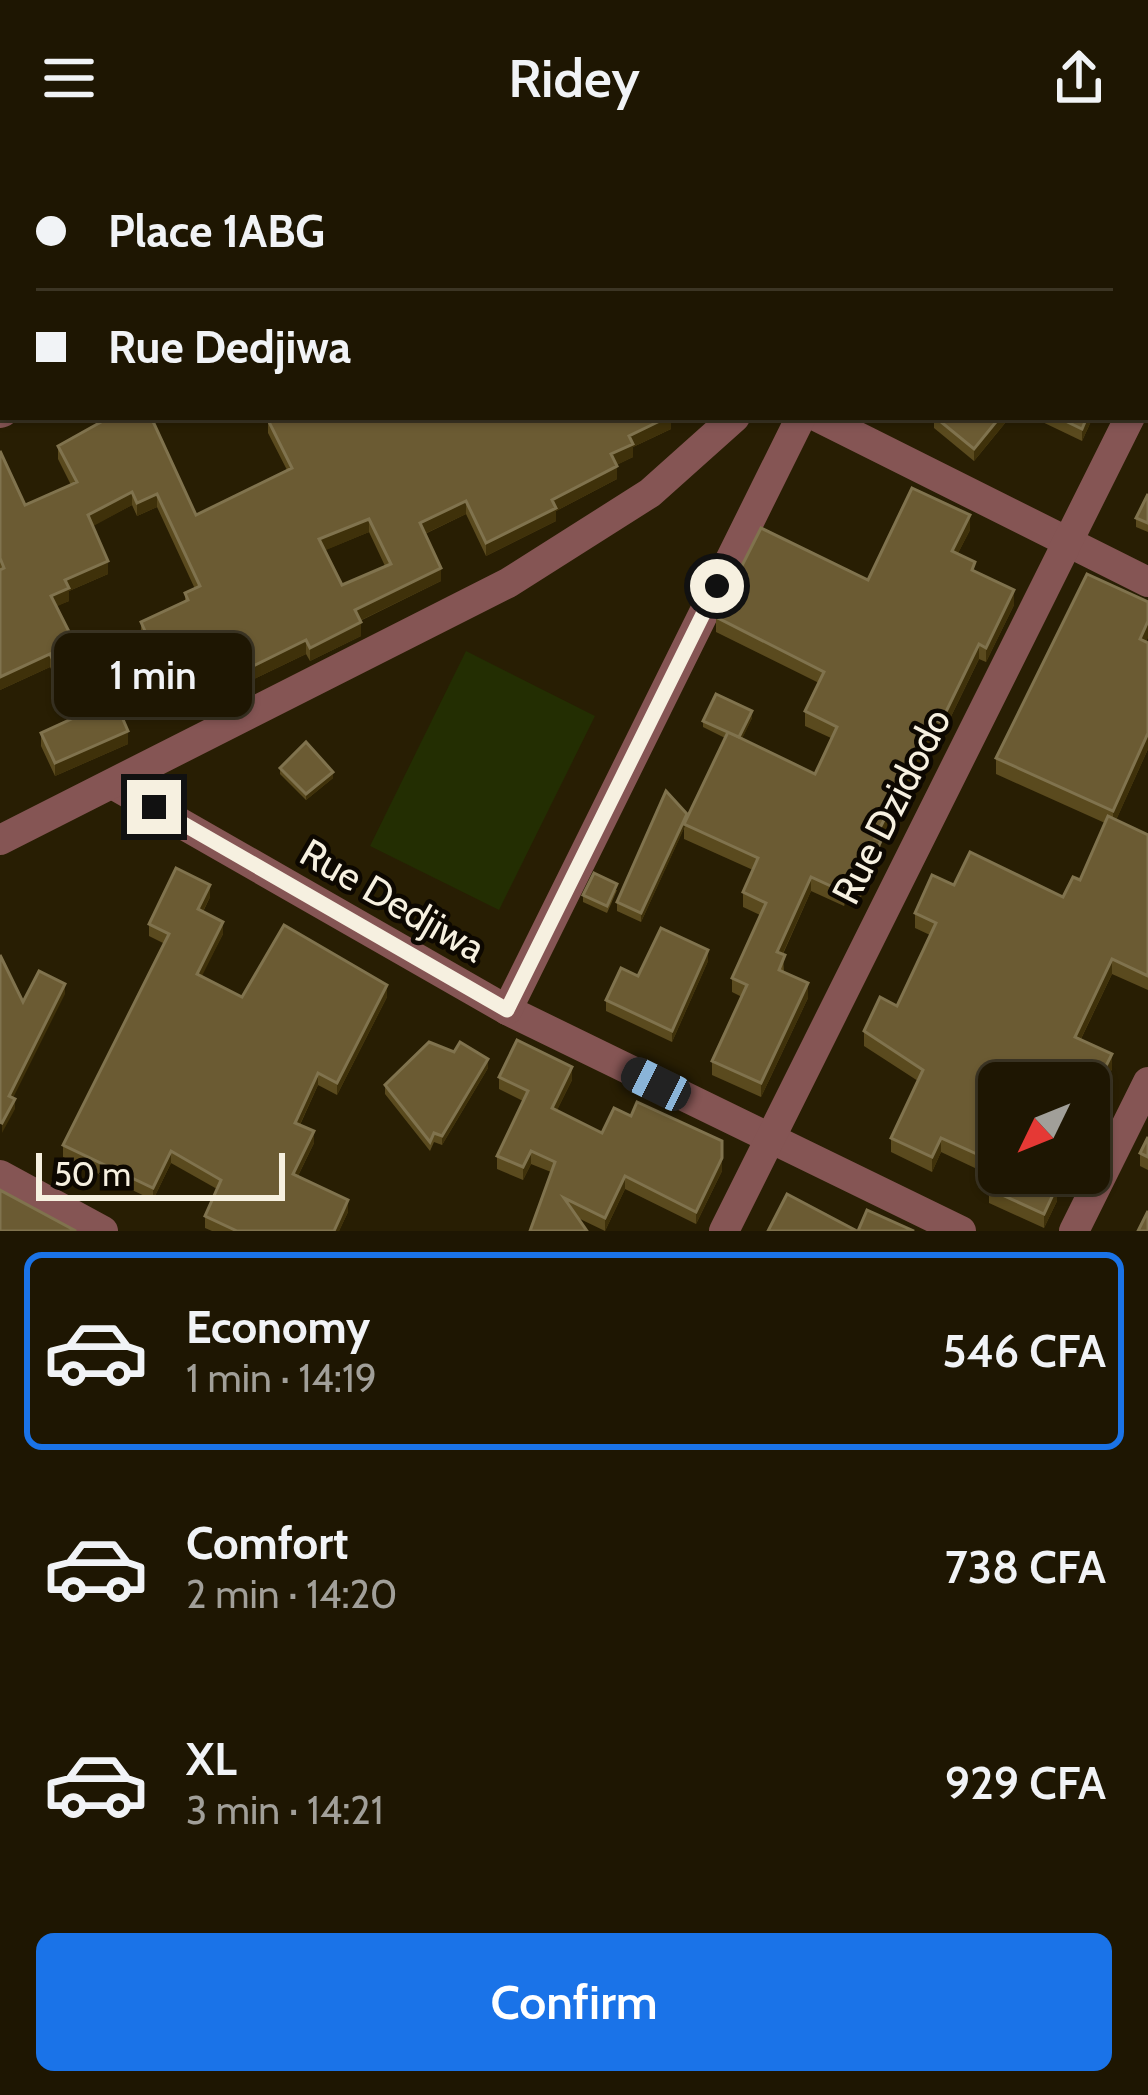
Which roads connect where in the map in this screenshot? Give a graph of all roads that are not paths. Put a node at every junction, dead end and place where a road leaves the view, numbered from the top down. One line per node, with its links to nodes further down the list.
1 (732, 420): 7 (street)
2 (800, 420): 9 (street)
3 (824, 420): 5 (street)
4 (1128, 420): 5 (street, Rue Dzidodo)
5 (1067, 542): 6 (street); 11 (street, Rue Dzidodo)
6 (1148, 582)
7 (115, 785): 8 (street); 9 (street, Rue Dedjiwa)
8 (0, 840)
9 (507, 1010): 11 (street, Rue Dedjiwa)
10 (1148, 1082): 16 (street)
11 (769, 1139): 14 (street, Rue Dzidodo); 15 (street, Rue Dedjiwa)
12 (0, 1175): 13 (street)
13 (103, 1231)
14 (724, 1231)
15 (961, 1231)
16 (1074, 1231)

